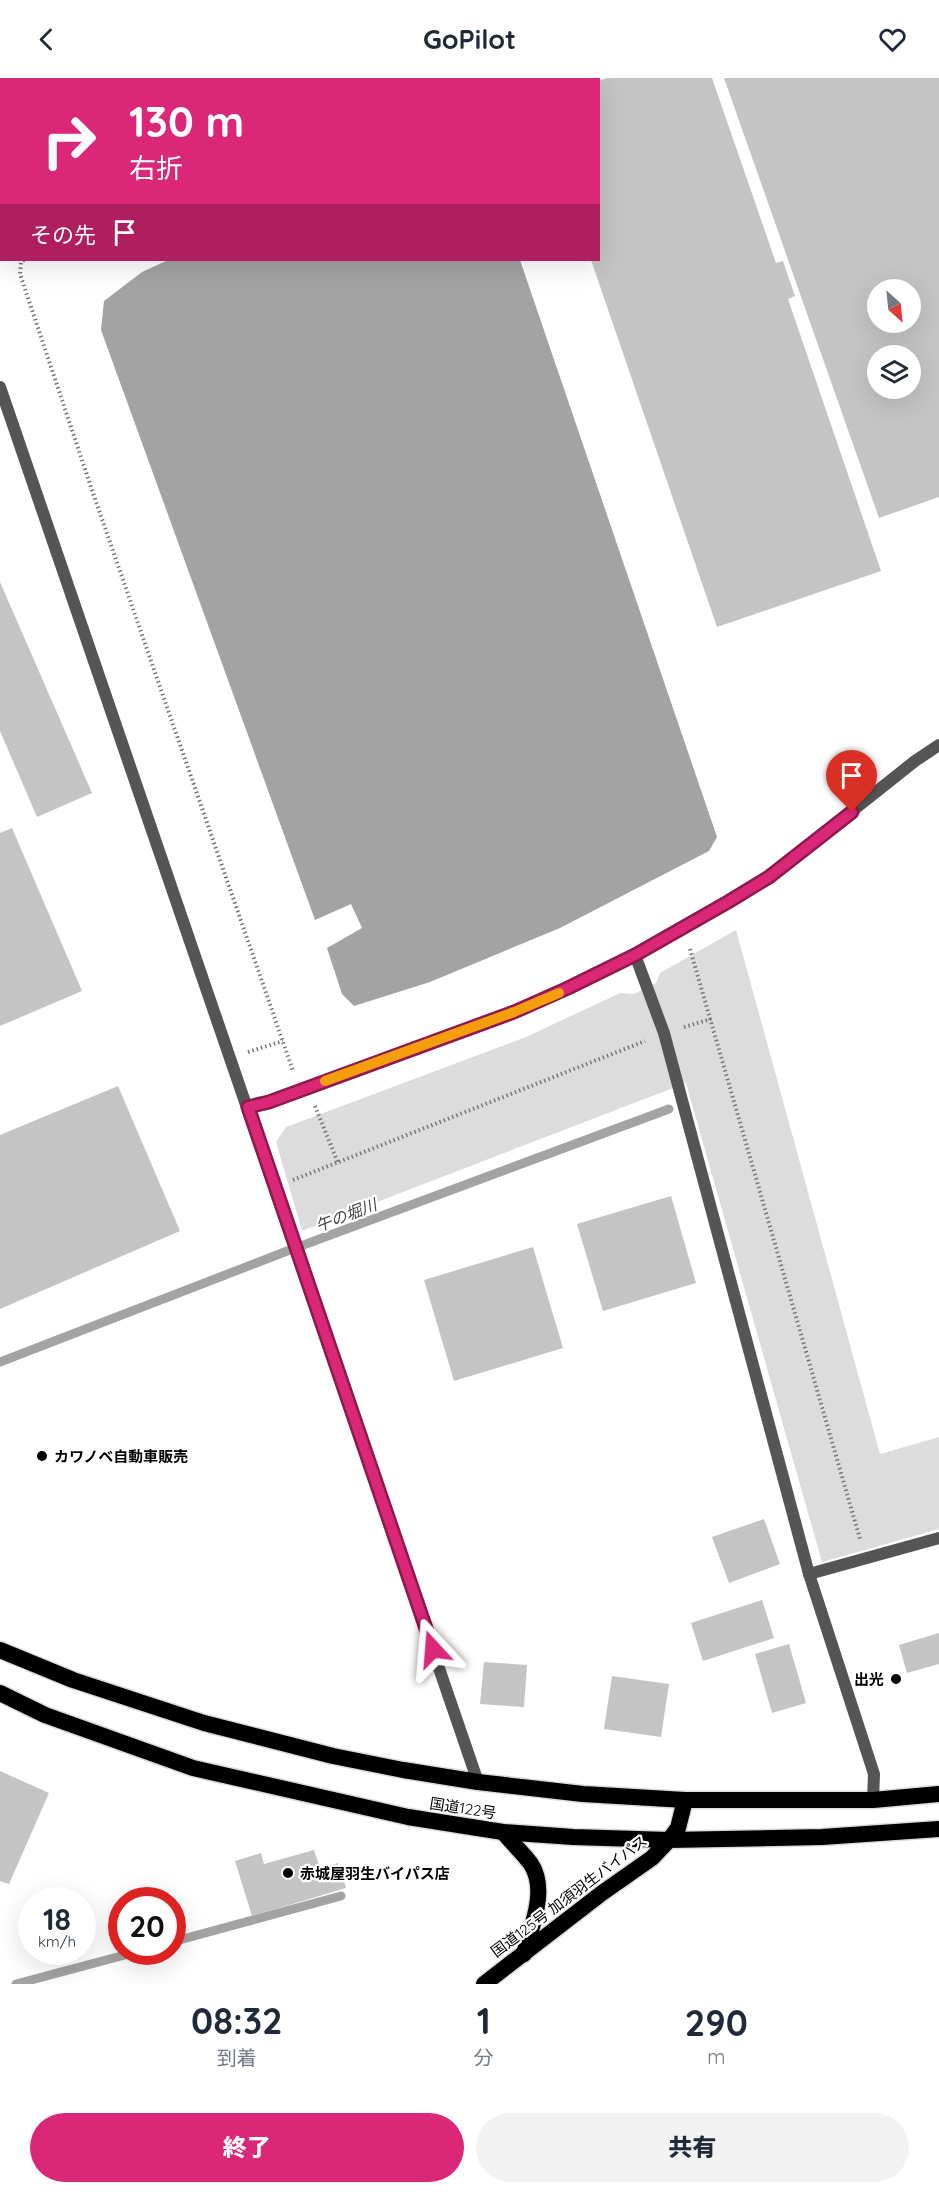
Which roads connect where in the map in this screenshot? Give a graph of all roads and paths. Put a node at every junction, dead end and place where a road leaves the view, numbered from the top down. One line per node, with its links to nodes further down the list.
1 (22, 261): 8 (path)
2 (0, 387): 12 (street)
3 (939, 746): 5 (street)
4 (690, 949): 6 (path)
5 (635, 955): 7 (street); 12 (street)
6 (711, 1019): 7 (path); 16 (path)
7 (664, 1033): 13 (path); 17 (street)
8 (283, 1041): 9 (path); 10 (path)
9 (244, 1053)
10 (293, 1071)
11 (315, 1106): 13 (path)
12 (248, 1107): 14 (street)
13 (338, 1163): 14 (path)
14 (275, 1187): 20 (street)
15 (939, 1538): 16 (street)
16 (866, 1559): 17 (street)
17 (809, 1575): 23 (street)
18 (0, 1650): 20 (highway, 国道122号)
19 (0, 1693): 25 (highway, 国道122号)
20 (478, 1782): 22 (highway, 国道122号)
21 (939, 1794): 23 (highway, 国道122号)
22 (685, 1800): 23 (highway, 国道122号); 26 (highway, 国道125号 加須羽生バイパス)
23 (873, 1800)
24 (939, 1828): 26 (highway, 国道122号)
25 (503, 1832): 26 (highway, 国道122号); 27 (highway)
26 (669, 1840): 27 (highway, 国道125号 加須羽生バイパス)
27 (524, 1954): 28 (highway, 国道125号 加須羽生バイパス)
28 (484, 1984)

